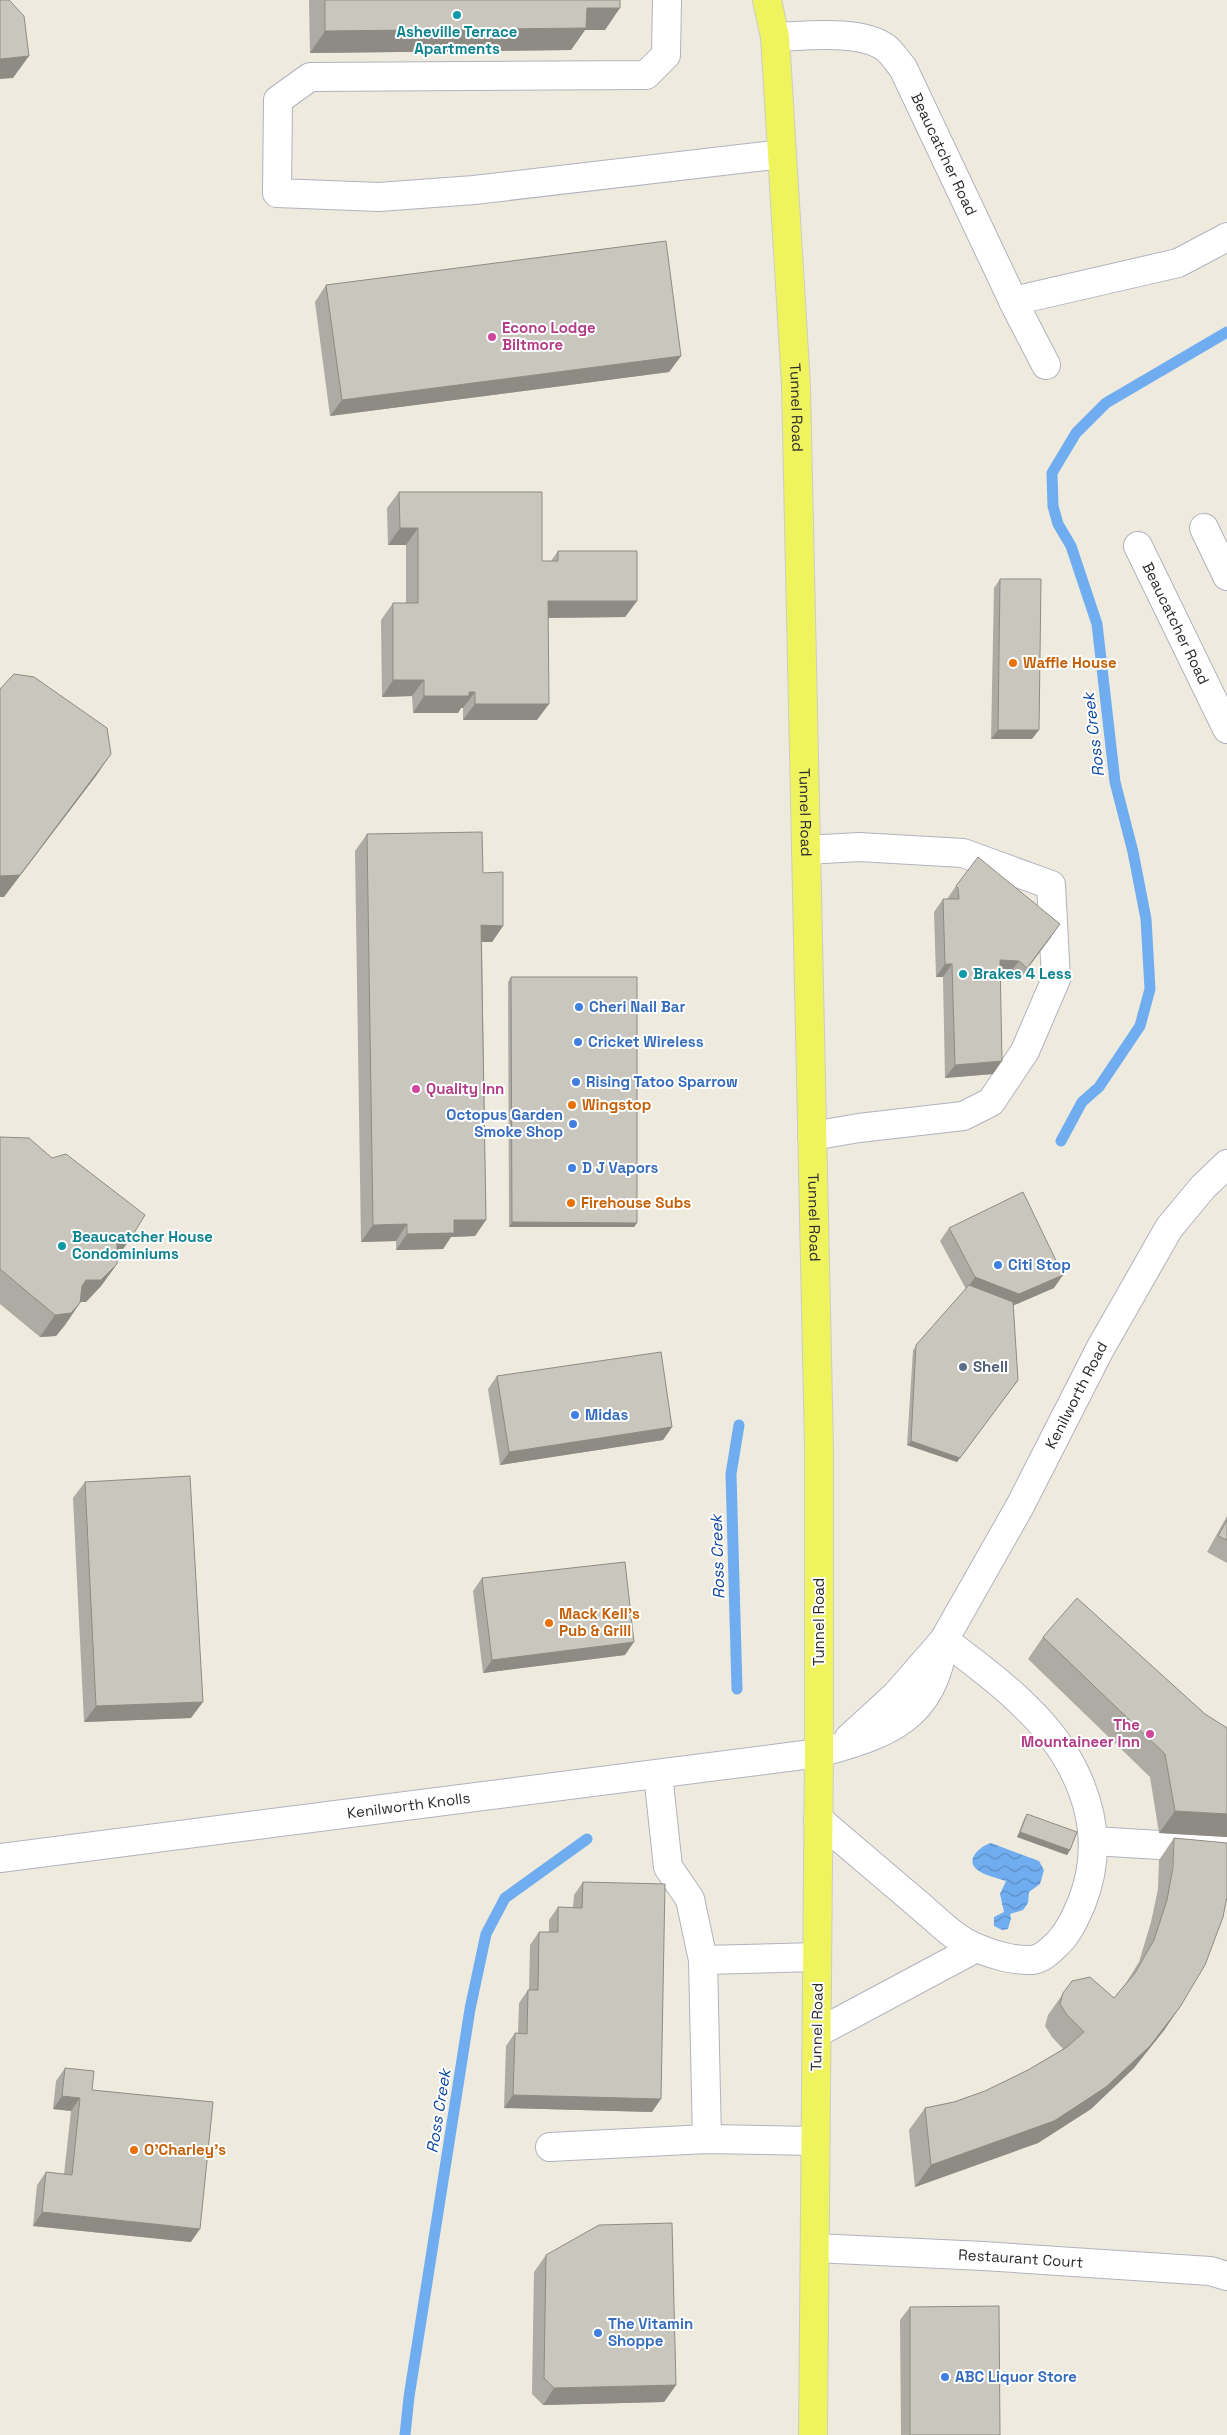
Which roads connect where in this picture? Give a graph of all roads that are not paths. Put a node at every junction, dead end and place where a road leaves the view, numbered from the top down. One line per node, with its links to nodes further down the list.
1 (667, 0): 4 (street)
2 (767, 0): 3 (main road, Tunnel Road)
3 (775, 37): 4 (main road, Tunnel Road); 6 (street, Beaucatcher Road)
4 (782, 154): 12 (main road, Tunnel Road)
5 (1227, 236): 6 (street)
6 (1013, 301): 7 (street, Beaucatcher Road)
7 (1046, 365)
8 (1204, 528): 10 (street)
9 (1138, 546): 11 (street, Beaucatcher Road)
10 (1227, 576)
11 (1227, 729)
12 (806, 850): 13 (main road, Tunnel Road); 13 (street)
13 (812, 1136): 16 (main road, Tunnel Road)
14 (1227, 1164): 15 (street, Kenilworth Road)
15 (944, 1640): 16 (street, Kenilworth Road); 19 (street)
16 (824, 1752): 17 (street, Kenilworth Knolls); 18 (main road, Tunnel Road)
17 (658, 1774): 21 (street, Kenilworth Knolls); 24 (street)
18 (818, 1820): 22 (street); 23 (main road, Tunnel Road)
19 (1093, 1841): 20 (street); 22 (street)
20 (1227, 1849)
21 (0, 1858)
22 (976, 1948): 25 (street)
23 (817, 1957): 24 (street); 25 (main road, Tunnel Road)
24 (704, 1960): 26 (street)
25 (817, 2033): 27 (main road, Tunnel Road)
26 (707, 2139): 27 (street); 28 (street)
27 (816, 2141): 29 (main road, Tunnel Road)
28 (550, 2147)
29 (815, 2248): 30 (street, Restaurant Court); 31 (main road, Tunnel Road)
30 (1227, 2276)
31 (813, 2435)

